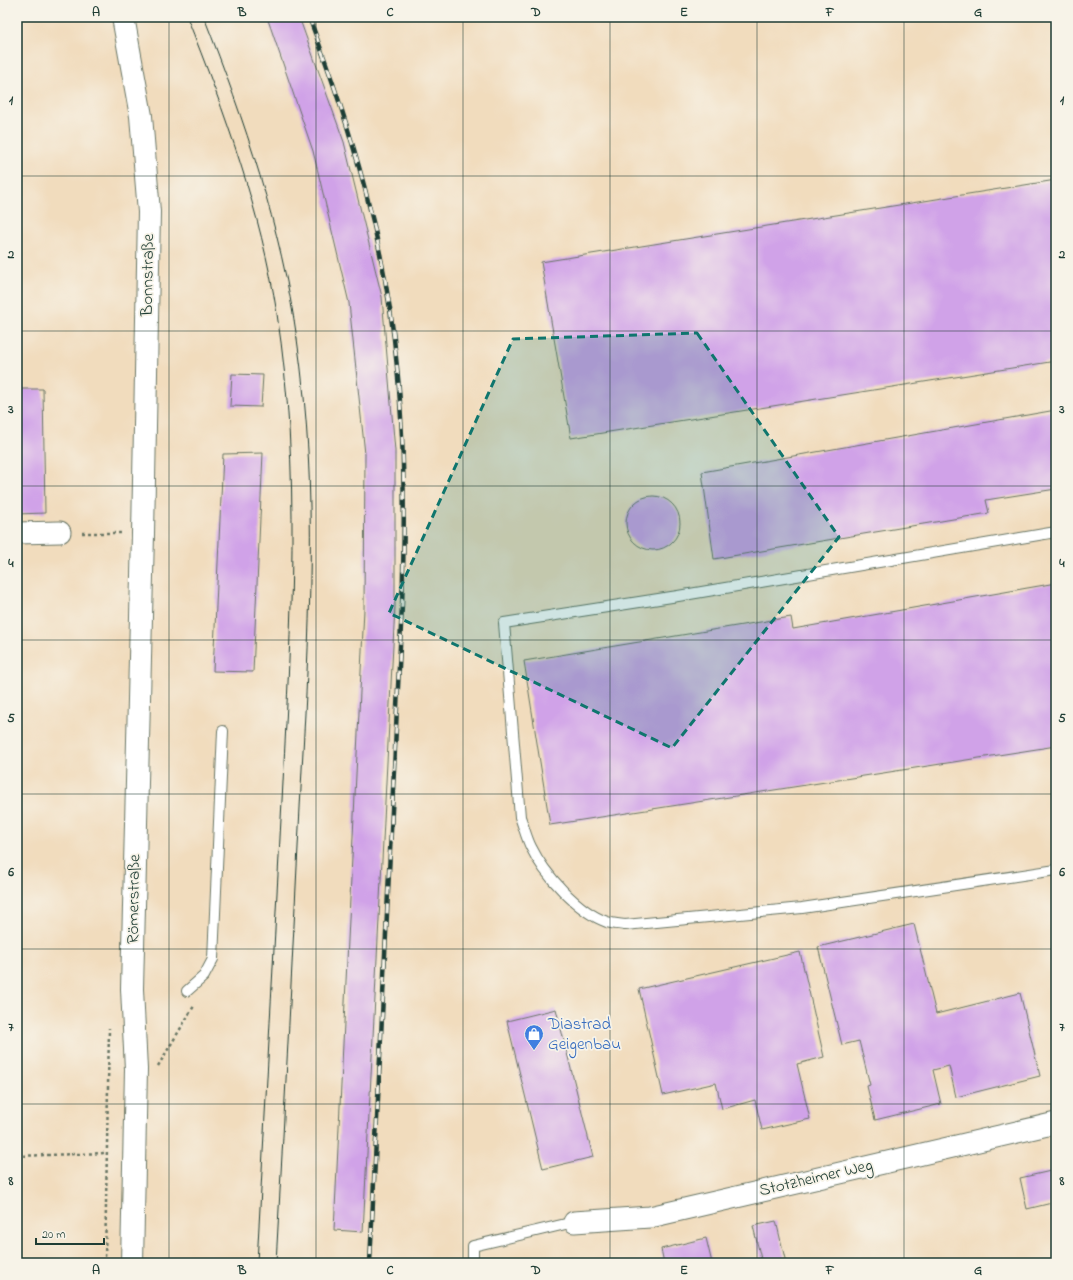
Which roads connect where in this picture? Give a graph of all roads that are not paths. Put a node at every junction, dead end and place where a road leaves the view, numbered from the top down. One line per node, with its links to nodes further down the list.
1 (123, 17): 5 (main road, Bonnstraße)
2 (17, 532): 3 (street)
3 (60, 532)
4 (1056, 532): 7 (lane)
5 (133, 534): 11 (main road, Römerstraße)
6 (223, 731): 8 (lane)
7 (1056, 870)
8 (187, 990)
9 (1056, 1123): 10 (street, Stotzheimer Weg)
10 (574, 1222): 12 (lane)
11 (132, 1263)
12 (473, 1263)

